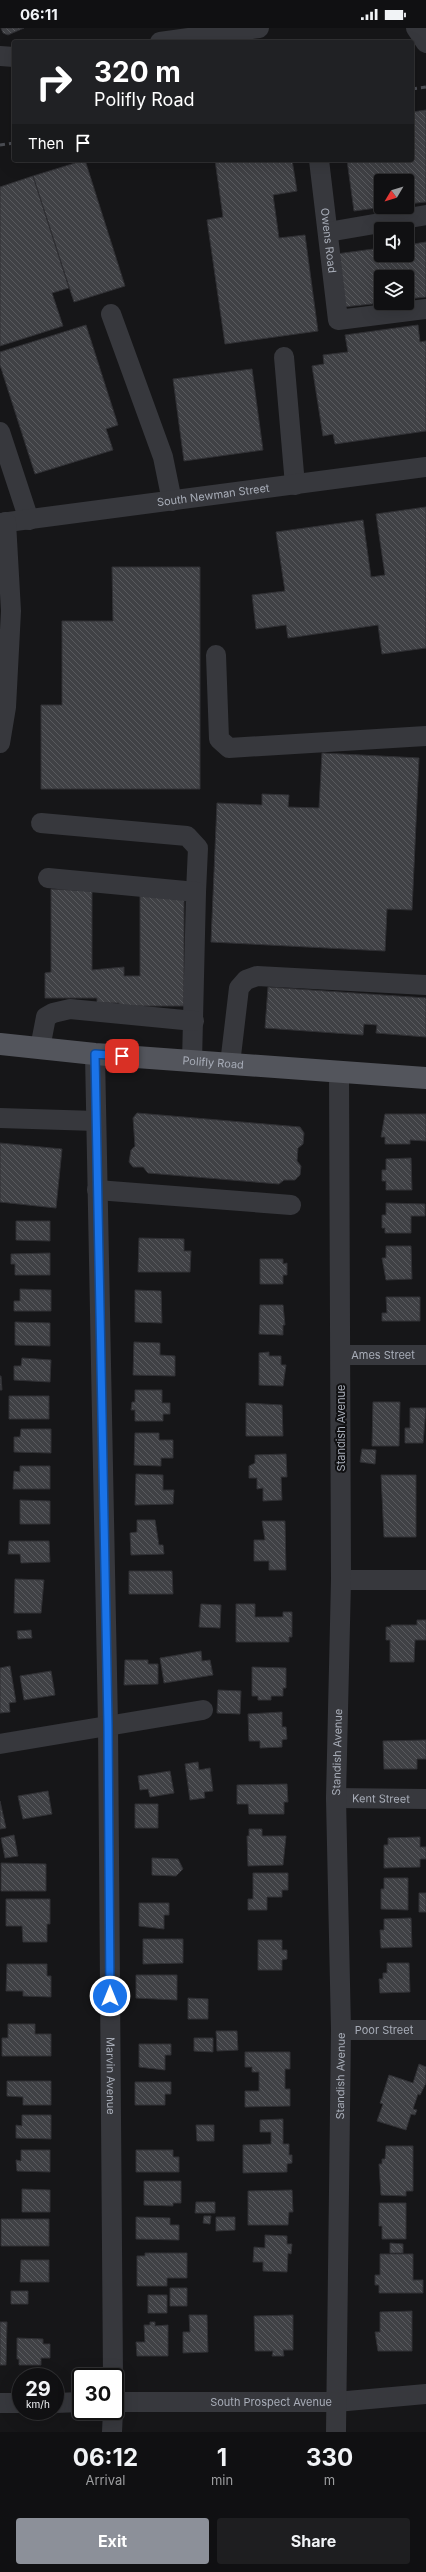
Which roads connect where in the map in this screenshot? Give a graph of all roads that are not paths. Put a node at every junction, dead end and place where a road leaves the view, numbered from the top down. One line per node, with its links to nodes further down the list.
1 (259, 28): 3 (street)
2 (416, 28): 4 (street)
3 (169, 37)
4 (426, 44)
5 (0, 56): 6 (street)
6 (12, 57)
7 (319, 162): 9 (street, Owens Road)
8 (426, 215): 9 (street)
9 (328, 232): 10 (street, Owens Road)
10 (426, 309)
11 (111, 314): 16 (street)
12 (284, 357): 15 (street)
13 (0, 432): 17 (street)
14 (426, 467): 15 (street, South Newman Street)
15 (295, 484): 16 (street, South Newman Street)
16 (172, 501): 17 (street, South Newman Street)
17 (29, 520): 18 (street, South Newman Street)
18 (3, 523): 21 (street)
19 (216, 655): 20 (street)
20 (426, 736)
21 (0, 743)
22 (41, 823): 24 (street)
23 (48, 878): 24 (street)
24 (196, 892): 26 (street)
25 (426, 986): 31 (street)
26 (194, 1021): 28 (street); 30 (street)
27 (0, 1044): 28 (main road, Polifly Road)
28 (40, 1048): 29 (main road, Polifly Road)
29 (95, 1054): 30 (main road, Polifly Road); 35 (street, Marvin Avenue)
30 (192, 1062): 31 (main road, Polifly Road)
31 (230, 1064): 32 (main road, Polifly Road)
32 (339, 1072): 33 (main road, Polifly Road); 38 (street, Standish Avenue)
33 (426, 1078)
34 (0, 1118): 35 (street)
35 (96, 1121): 36 (street, Marvin Avenue)
36 (97, 1190): 37 (street); 43 (street, Marvin Avenue)
37 (291, 1204)
38 (341, 1355): 39 (street, Ames Street); 40 (street, Standish Avenue)
39 (426, 1355)
40 (341, 1580): 41 (street); 45 (street, Standish Avenue)
41 (426, 1580)
42 (203, 1710): 43 (street)
43 (108, 1725): 44 (street); 49 (street, Marvin Avenue)
44 (0, 1744)
45 (336, 1798): 46 (street, Kent Street); 47 (street, Standish Avenue)
46 (426, 1799)
47 (341, 2030): 48 (street, Poor Street); 52 (street, Standish Avenue)
48 (426, 2030)
49 (113, 2368)
50 (426, 2394): 52 (street, South Prospect Avenue)
51 (124, 2402): 52 (street, South Prospect Avenue)
52 (336, 2402): 57 (street, Standish Avenue)
53 (0, 2403): 54 (street)
54 (12, 2403)
55 (113, 2420): 56 (street)
56 (112, 2432)
57 (336, 2432)

